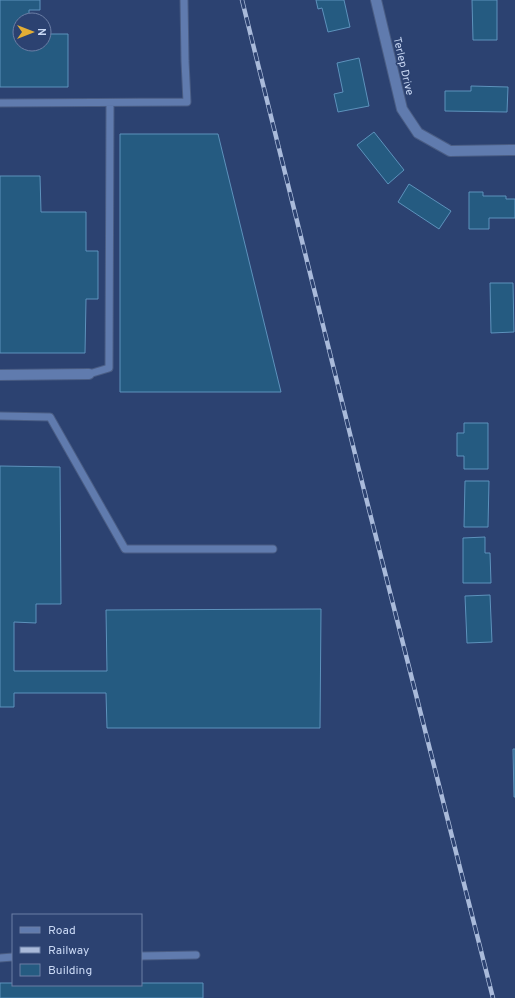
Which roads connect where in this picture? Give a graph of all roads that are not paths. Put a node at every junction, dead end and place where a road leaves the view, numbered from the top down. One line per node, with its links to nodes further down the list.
1 (184, 0): 3 (lane)
2 (376, 0): 5 (street, Terlep Drive)
3 (110, 103): 4 (lane); 6 (lane)
4 (0, 104)
5 (515, 150)
6 (89, 374): 7 (street)
7 (0, 375)
8 (0, 416): 9 (lane)
9 (273, 549)
10 (196, 955): 11 (lane)
11 (142, 956)
12 (12, 957): 13 (lane)
13 (0, 958)

